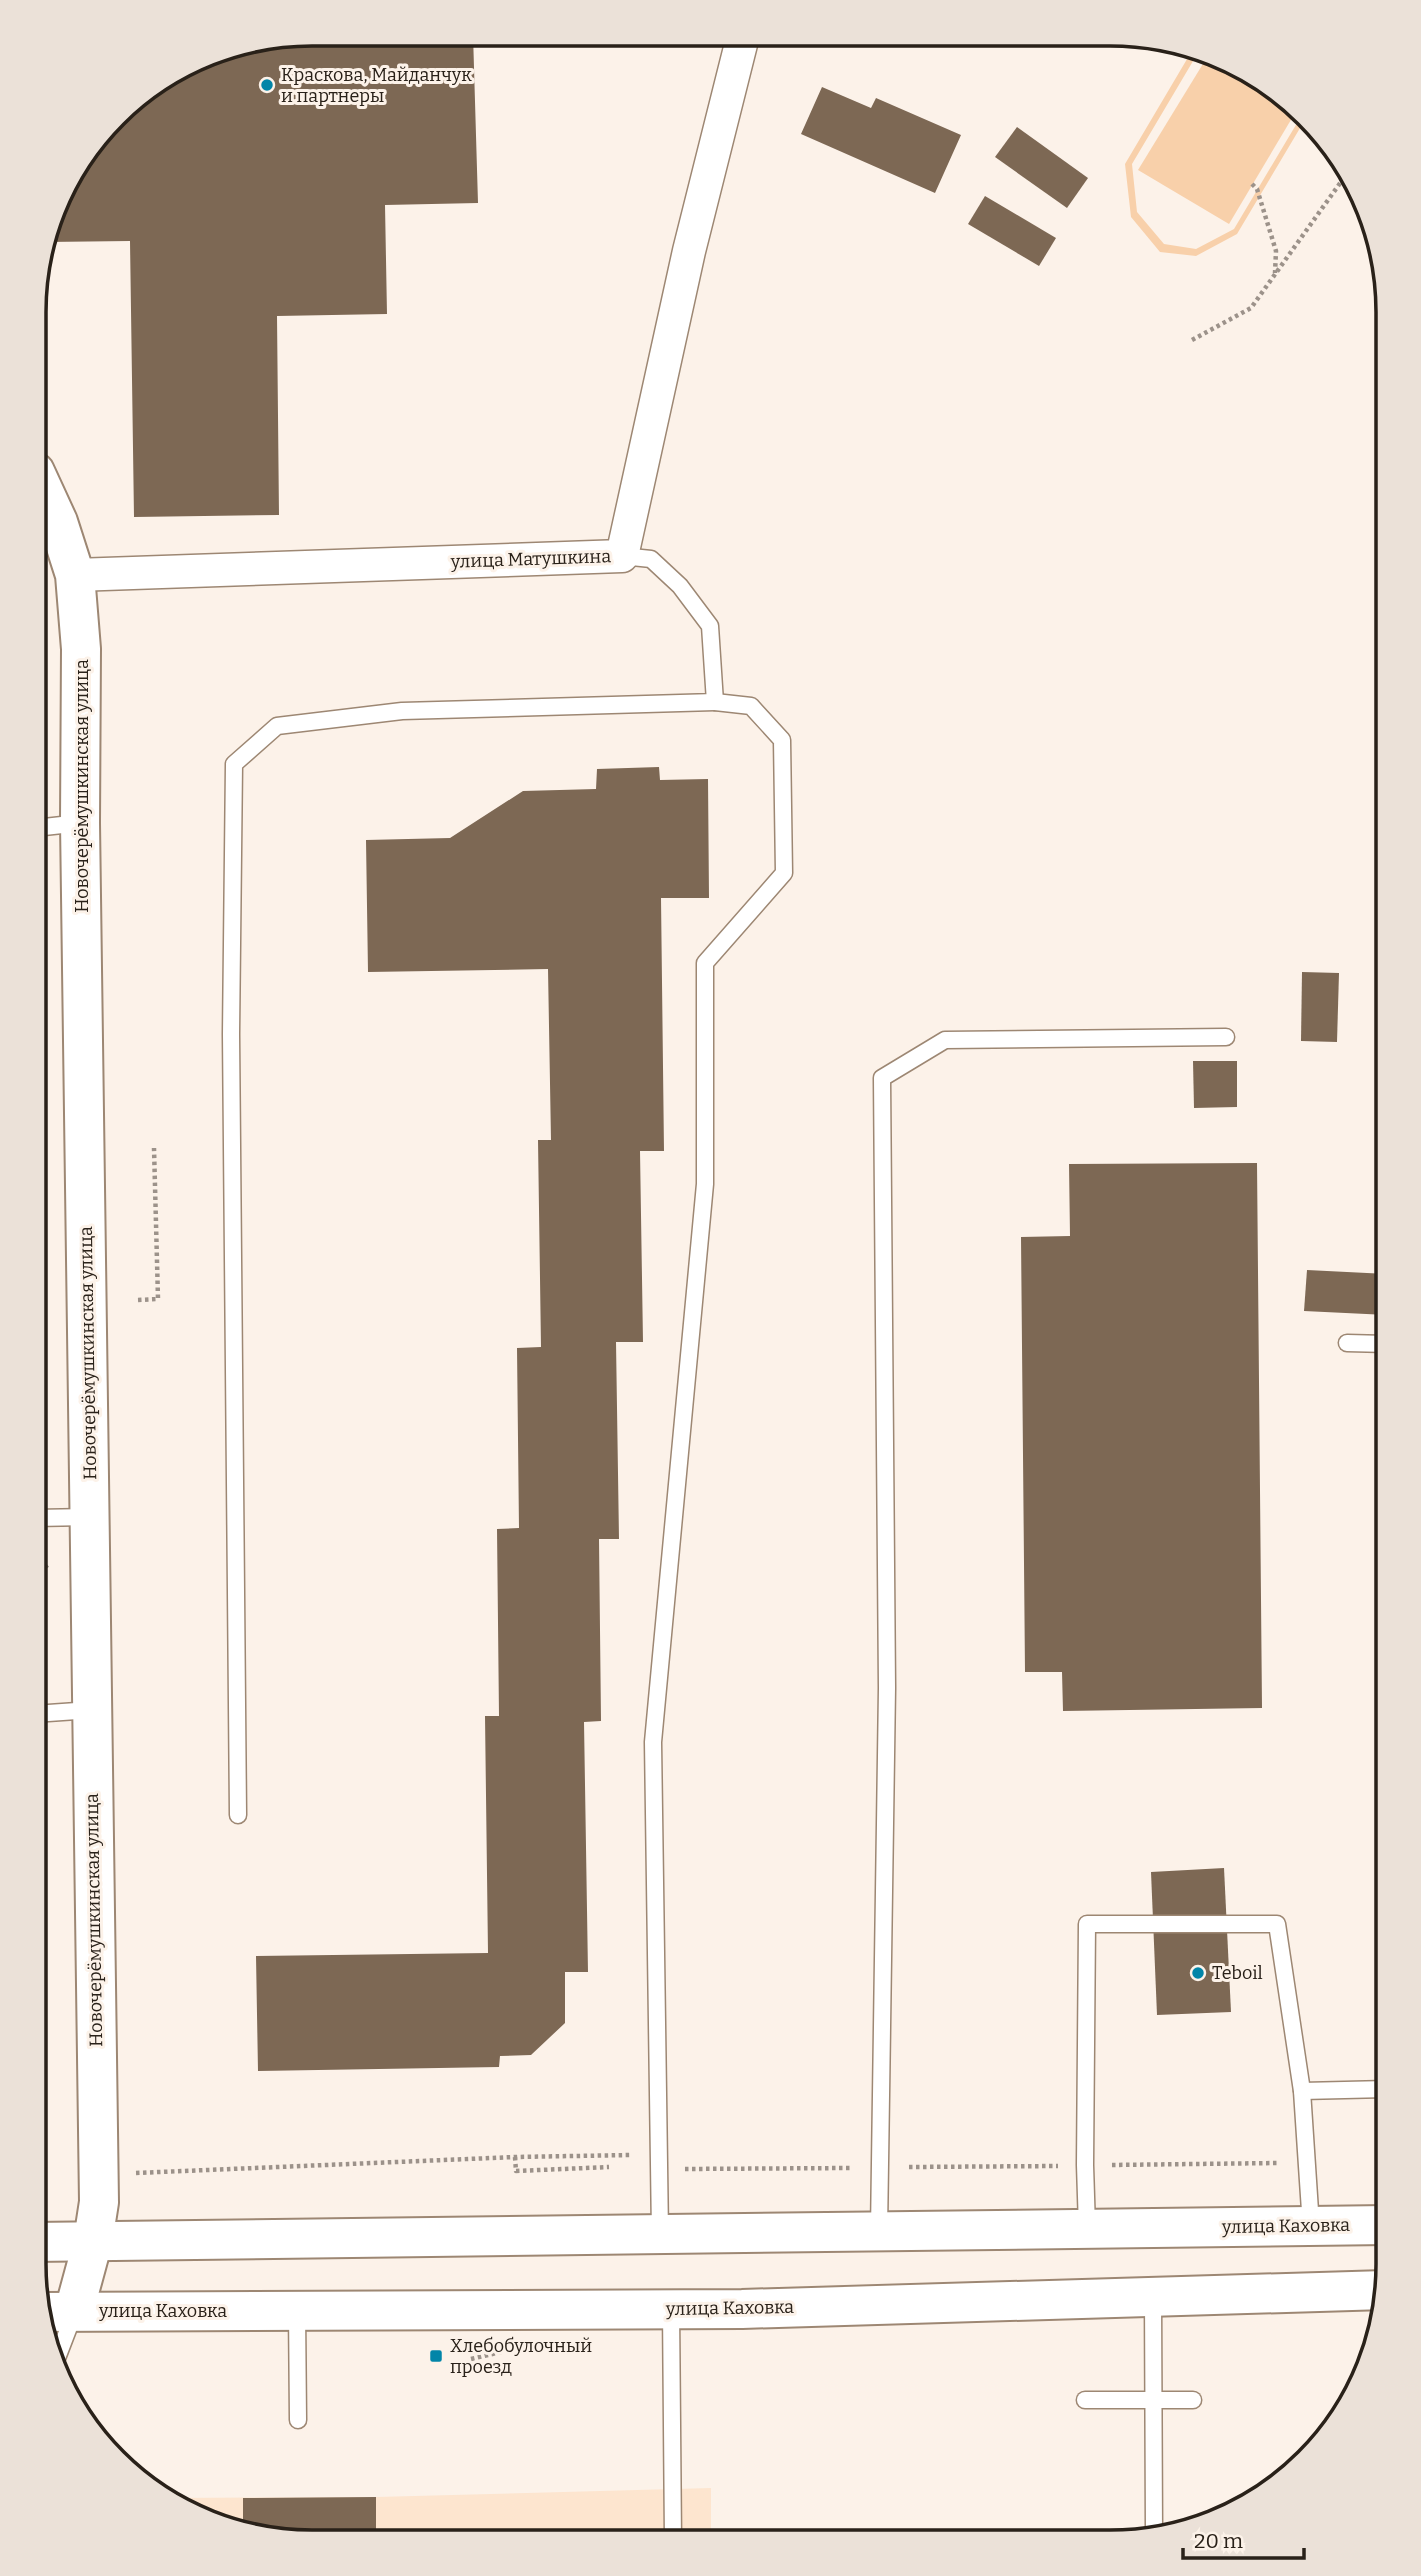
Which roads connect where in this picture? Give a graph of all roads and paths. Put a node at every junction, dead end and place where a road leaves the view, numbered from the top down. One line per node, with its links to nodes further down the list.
1 (741, 46): 7 (street, улица Матушкина)
2 (1341, 181): 4 (path)
3 (1252, 184): 4 (path)
4 (1275, 274): 5 (path)
5 (1192, 340)
6 (46, 496): 8 (main road, Новочерёмушкинская улица)
7 (622, 556): 8 (street, улица Матушкина); 9 (lane)
8 (75, 575): 10 (main road, Новочерёмушкинская улица)
9 (715, 702): 23 (lane); 26 (lane)
10 (80, 824): 11 (lane); 17 (main road, Новочерёмушкинская улица)
11 (46, 827)
12 (1226, 1037): 31 (lane)
13 (154, 1148): 14 (path)
14 (138, 1300)
15 (1347, 1343): 16 (lane)
16 (1376, 1344)
17 (89, 1517): 18 (lane); 21 (main road, Новочерёмушкинская улица)
18 (46, 1518)
19 (54, 1560): 20 (path)
20 (46, 1566)
21 (91, 1710): 22 (lane); 32 (main road, Новочерёмушкинская улица)
22 (46, 1713)
23 (238, 1815)
24 (1376, 2089): 25 (lane)
25 (1302, 2091): 28 (lane); 29 (lane)
26 (658, 2154): 27 (path); 31 (path); 37 (lane)
27 (515, 2157): 30 (path); 32 (path)
28 (1307, 2162): 29 (path); 34 (lane)
29 (1085, 2165): 31 (path); 35 (lane)
30 (610, 2167)
31 (880, 2168): 36 (lane)
32 (98, 2175): 38 (main road, Новочерёмушкинская улица)
33 (1376, 2225): 34 (main road, улица Каховка)
34 (1311, 2226): 35 (main road, улица Каховка)
35 (1087, 2229): 36 (main road, улица Каховка)
36 (879, 2231): 37 (main road, улица Каховка)
37 (660, 2234): 38 (main road, улица Каховка)
38 (93, 2241): 39 (main road, улица Каховка); 44 (main road, Новочерёмушкинская улица)
39 (46, 2242)
40 (1374, 2290): 41 (main road, улица Каховка)
41 (1153, 2297): 42 (main road, улица Каховка); 46 (lane)
42 (671, 2309): 43 (main road, улица Каховка); 51 (lane)
43 (297, 2310): 44 (main road, улица Каховка); 49 (lane)
44 (58, 2312): 45 (lane)
45 (56, 2337)
46 (1153, 2399): 47 (lane); 48 (lane); 50 (lane)
47 (1085, 2400)
48 (1193, 2400)
49 (298, 2420)
50 (1154, 2526)
51 (673, 2530)

